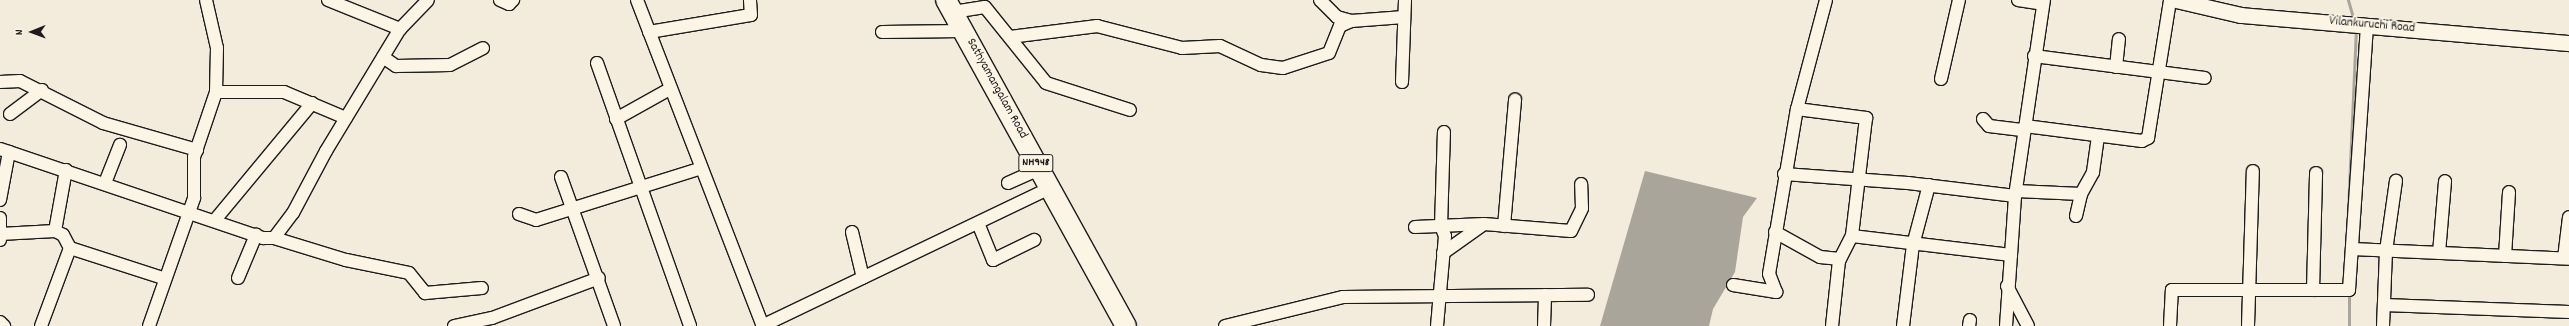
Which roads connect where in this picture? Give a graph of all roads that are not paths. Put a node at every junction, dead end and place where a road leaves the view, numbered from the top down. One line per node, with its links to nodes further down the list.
1 (206, 0): 39 (street)
2 (328, 0): 20 (street)
3 (428, 0): 20 (street)
4 (500, 0): 5 (street)
5 (513, 0)
6 (637, 0): 21 (street)
7 (750, 0): 21 (street)
8 (1320, 0): 18 (street)
9 (1404, 0): 17 (street)
10 (1826, 0): 42 (street)
11 (1959, 0): 34 (street)
12 (2018, 0): 15 (street)
13 (2170, 0): 32 (street)
14 (2176, 0): 19 (street, Vilankuruchi Road)
15 (2043, 2): 28 (street)
16 (949, 6): 23 (highway, Sathyamangalam Road / NH948); 24 (street)
17 (1404, 17): 18 (street); 36 (street)
18 (1351, 21): 24 (street)
19 (2359, 25): 26 (street, Vilankuruchi Road); 96 (street)
20 (400, 29): 29 (street)
21 (649, 32): 37 (street)
22 (882, 32): 23 (street)
23 (964, 32): 55 (highway, Sathyamangalam Road / NH948)
24 (1010, 37): 43 (street)
25 (2119, 39): 31 (street)
26 (2569, 43)
27 (483, 48): 29 (street)
28 (2034, 56): 31 (street); 48 (street)
29 (383, 57): 45 (street)
30 (597, 63): 47 (street)
31 (2116, 67): 32 (street)
32 (2160, 73): 33 (street); 50 (street)
33 (2205, 78)
34 (1941, 79)
35 (0, 82): 38 (street)
36 (1402, 82)
37 (670, 89): 47 (street); 54 (street)
38 (42, 90): 44 (street); 53 (street)
39 (216, 92): 41 (street); 53 (street)
40 (1515, 99): 84 (street)
41 (312, 103): 45 (street); 80 (street)
42 (1797, 109): 59 (street); 61 (street)
43 (1130, 110)
44 (10, 114)
45 (346, 118): 92 (street)
46 (1983, 118): 48 (street)
47 (616, 119): 68 (street)
48 (2024, 128): 50 (street); 71 (street)
49 (1444, 132): 83 (street)
50 (2098, 136): 72 (street)
51 (120, 144): 64 (street)
52 (4, 150): 56 (street); 73 (street)
53 (197, 150): 75 (street)
54 (700, 168): 68 (street); 125 (street)
55 (1040, 169): 65 (street); 69 (highway, Sathyamangalam Road / NH948)
56 (66, 170): 64 (street); 86 (street)
57 (2253, 171): 111 (street)
58 (2316, 173): 112 (street)
59 (1784, 174): 61 (street); 88 (street)
60 (561, 177): 74 (street)
61 (1859, 180): 67 (street); 91 (street)
62 (2396, 181): 97 (street)
63 (2445, 181): 99 (street)
64 (105, 183): 75 (street)
65 (1008, 183)
66 (1581, 184): 84 (street)
67 (1929, 185): 71 (street); 94 (street)
68 (640, 187): 74 (street); 124 (street)
69 (1050, 188): 81 (street); 126 (highway, Sathyamangalam Road / NH948)
70 (2509, 192): 101 (street)
71 (2016, 194): 72 (street); 100 (street)
72 (2081, 194): 77 (street)
73 (0, 200)
74 (573, 208): 76 (street); 106 (street)
75 (189, 211): 80 (street); 104 (street)
76 (519, 214)
77 (2076, 216)
78 (2569, 217): 103 (street)
79 (0, 218): 90 (street)
80 (215, 220): 89 (street)
81 (978, 223): 93 (street); 107 (street)
82 (1484, 224): 83 (street); 84 (street); 98 (street)
83 (1441, 226): 85 (street); 98 (street)
84 (1504, 226)
85 (1415, 227)
86 (55, 231): 90 (street); 95 (street)
87 (852, 232): 107 (street)
88 (1775, 232): 102 (street); 108 (street)
89 (256, 235): 92 (street); 105 (street)
90 (1, 236)
91 (1852, 236): 94 (street); 102 (street)
92 (274, 238): 110 (street)
93 (1034, 240)
94 (1913, 245): 100 (street); 131 (street)
95 (70, 248): 104 (street); 120 (street)
96 (2352, 249): 97 (street); 112 (street)
97 (2386, 251): 99 (street); 116 (street)
98 (1443, 253): 115 (street)
99 (2440, 253): 101 (street)
100 (2011, 255): 109 (street)
101 (2504, 256): 103 (street)
102 (1840, 259): 130 (street)
103 (2566, 259)
104 (163, 278): 121 (street)
105 (238, 278)
106 (599, 278): 122 (street); 123 (street)
107 (863, 278): 125 (street)
108 (1733, 285)
109 (2007, 286): 132 (street); 133 (street)
110 (482, 288)
111 (2250, 290): 112 (street); 134 (street); 135 (street)
112 (2313, 290)
113 (1545, 295): 114 (street); 115 (street); 129 (street)
114 (1588, 295)
115 (1438, 296): 127 (street); 128 (street)
116 (2384, 305): 117 (street); 136 (street)
117 (2569, 312)
118 (0, 322): 119 (street)
119 (4, 326)
120 (41, 326)
121 (149, 326)
122 (454, 326)
123 (614, 326)
124 (690, 326)
125 (763, 326)
126 (1126, 326)
127 (1225, 326)
128 (1437, 326)
129 (1544, 326)
130 (1832, 326)
131 (1903, 326)
132 (2006, 326)
133 (2028, 326)
134 (2170, 326)
135 (2248, 326)
136 (2383, 326)

